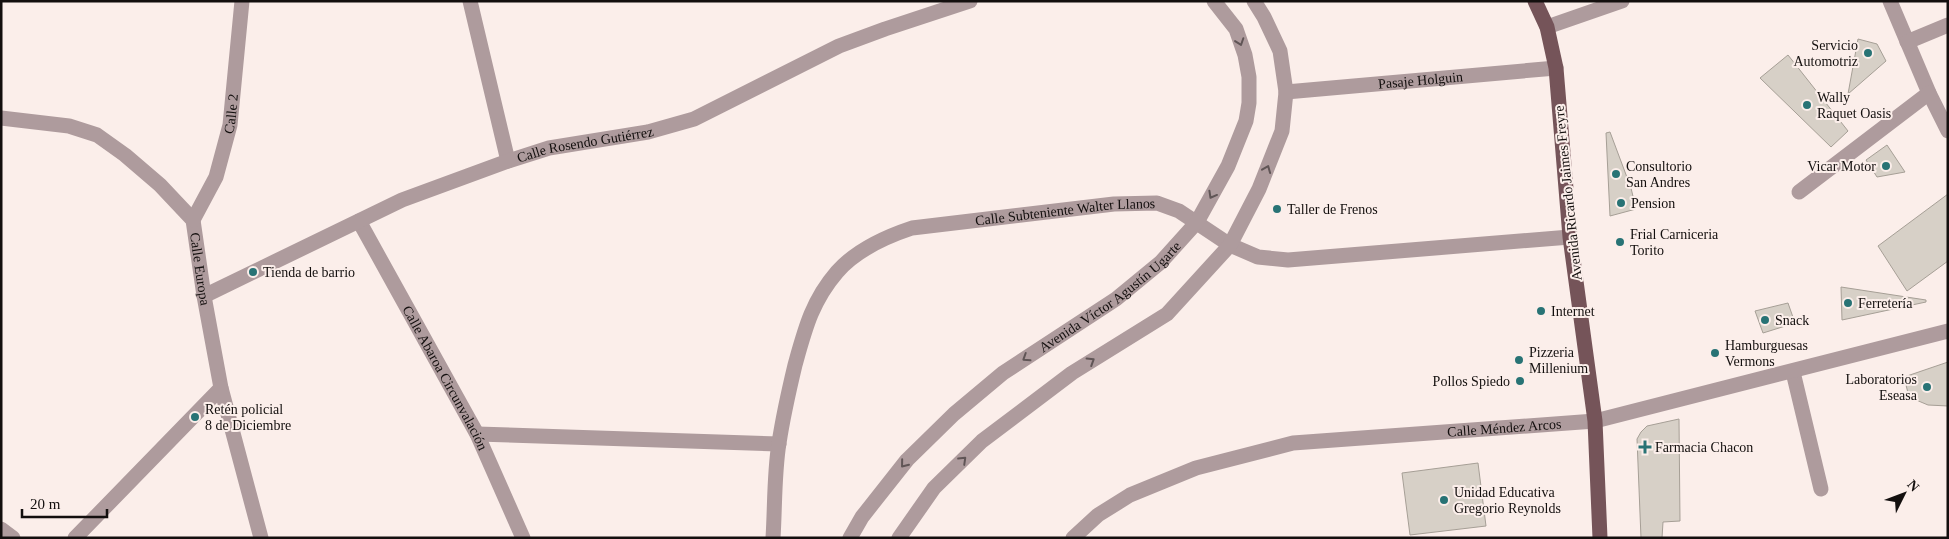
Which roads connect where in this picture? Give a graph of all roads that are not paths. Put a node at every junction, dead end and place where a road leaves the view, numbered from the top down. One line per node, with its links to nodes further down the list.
1 (242, 1): 19 (street, Calle 2)
2 (470, 1): 17 (street)
3 (970, 1): 17 (street, Calle Rosendo Gutiérrez)
4 (1214, 1): 21 (street, Avenida Víctor Agustín Ugarte, one-way to 21)
5 (1254, 1): 13 (street)
6 (1535, 1): 10 (main road, Avenida Ricardo Jaimes Freyre)
7 (1622, 1): 10 (street)
8 (1890, 1): 11 (street)
9 (1948, 25): 11 (street)
10 (1547, 28): 12 (main road, Avenida Ricardo Jaimes Freyre)
11 (1907, 42): 14 (street)
12 (1556, 68): 13 (street, Pasaje Holguin); 22 (main road, Avenida Ricardo Jaimes Freyre)
13 (1286, 92): 23 (street, one-way to 13)
14 (1929, 93): 16 (street); 18 (street)
15 (3, 122): 19 (street, Calle Europa)
16 (1948, 130)
17 (508, 161): 20 (street, Calle Rosendo Gutiérrez)
18 (1799, 192)
19 (193, 220): 24 (street, Calle Europa)
20 (359, 221): 24 (street, Calle Rosendo Gutiérrez); 29 (street, Calle Abaroa Circunvalación)
21 (1197, 222): 23 (street, Calle Subteniente Walter Llanos); 30 (street, Calle Subteniente Walter Llanos); 38 (street, Avenida Víctor Agustín Ugarte, one-way to 38)
22 (1570, 238): 23 (street, Calle Subteniente Walter Llanos); 28 (main road, Avenida Ricardo Jaimes Freyre)
23 (1230, 245): 39 (street, one-way to 23)
24 (204, 296): 27 (street, Calle Europa)
25 (1948, 332): 26 (street, Calle Méndez Arcos)
26 (1793, 372): 28 (street, Calle Méndez Arcos); 31 (street)
27 (221, 388): 34 (street); 35 (street, Calle Europa)
28 (1595, 421): 40 (street, Calle Méndez Arcos); 41 (main road, Avenida Ricardo Jaimes Freyre)
29 (477, 434): 30 (street); 36 (street, Calle Abaroa Circunvalación)
30 (779, 444): 37 (street, Calle Subteniente Walter Llanos)
31 (1822, 489)
32 (1, 529): 33 (street)
33 (13, 538)
34 (75, 538)
35 (261, 538)
36 (523, 538)
37 (773, 538)
38 (850, 538)
39 (899, 538)
40 (1073, 538)
41 (1600, 538)

